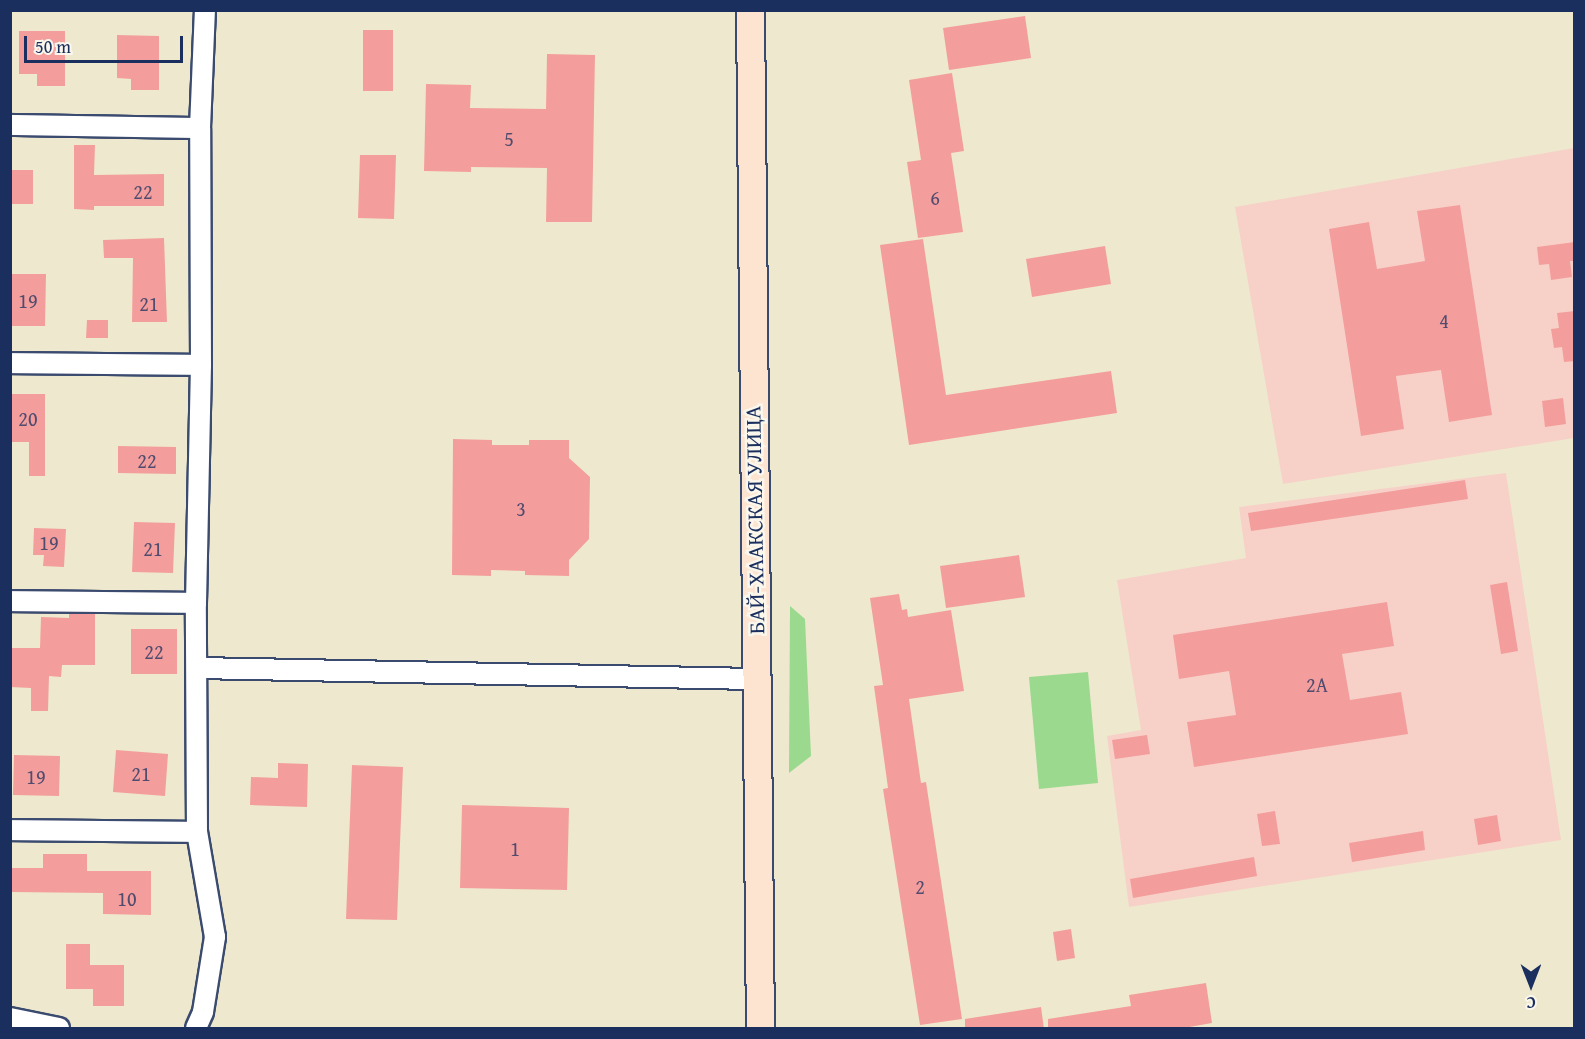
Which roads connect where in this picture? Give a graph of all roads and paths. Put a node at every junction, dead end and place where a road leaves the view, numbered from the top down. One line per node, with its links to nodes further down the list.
1 (205, 10): 4 (street)
2 (750, 10): 10 (main road, БАЙ-ХААКСКАЯ УЛИЦА)
3 (10, 125): 4 (street)
4 (200, 128): 6 (street)
5 (10, 363): 6 (street)
6 (201, 365): 8 (street)
7 (10, 601): 8 (street)
8 (196, 603): 9 (street)
9 (197, 668): 10 (street); 12 (street)
10 (757, 679): 16 (main road, БАЙ-ХААКСКАЯ УЛИЦА)
11 (10, 830): 12 (street)
12 (197, 832): 15 (street)
13 (10, 1018): 14 (street)
14 (59, 1029)
15 (196, 1029)
16 (760, 1029)

